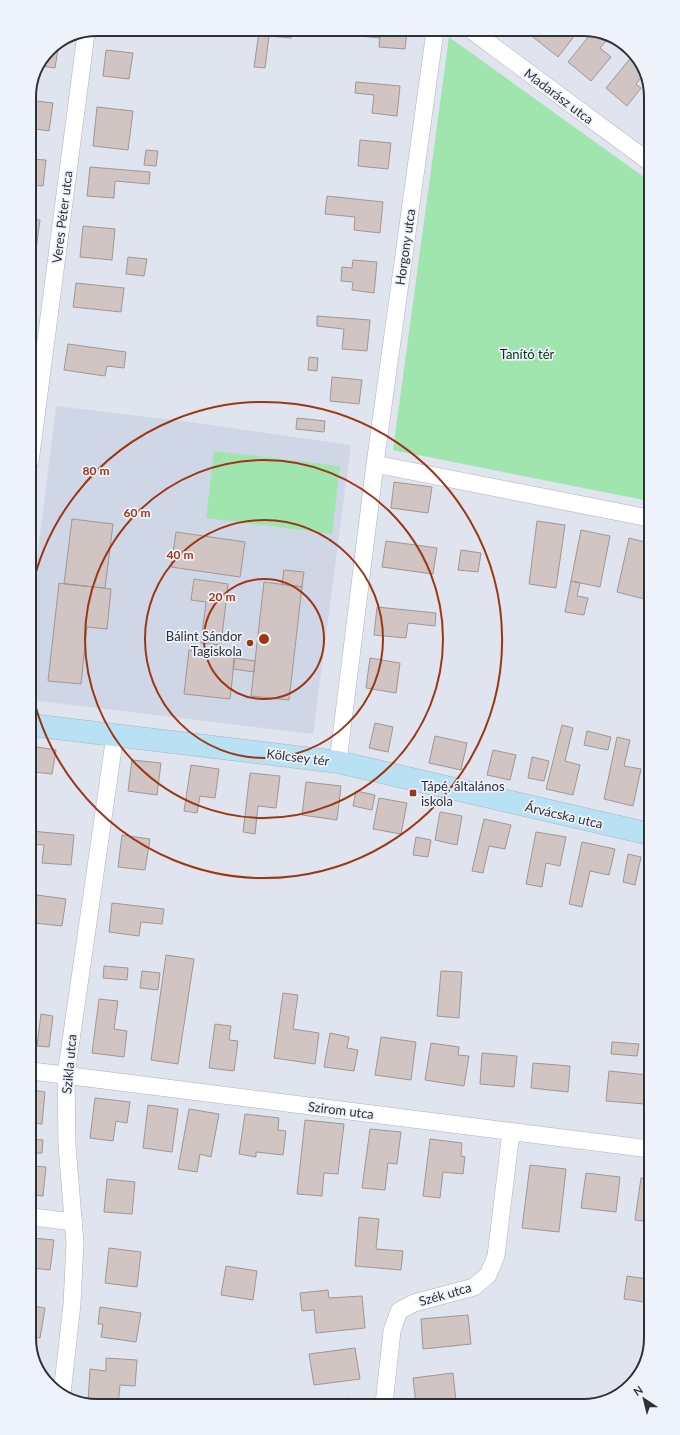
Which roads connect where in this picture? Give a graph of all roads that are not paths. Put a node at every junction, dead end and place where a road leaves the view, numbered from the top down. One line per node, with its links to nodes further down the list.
1 (434, 36): 6 (street, Horgony utca)
2 (479, 36): 4 (street, Madarász utca)
3 (86, 37): 5 (street, Veres Péter utca)
4 (644, 158)
5 (36, 421)
6 (375, 464): 7 (street); 10 (street, Kölcsey tér)
7 (644, 517)
8 (36, 726): 9 (street, Kölcsey tér)
9 (115, 735): 10 (street, Kölcsey tér); 13 (street, Szikla utca)
10 (338, 762): 11 (street, Árvácska utca)
11 (644, 833)
12 (36, 1071): 13 (street, Szirom utca)
13 (66, 1075): 14 (street, Szirom utca); 17 (street, Szikla utca)
14 (511, 1132): 15 (street, Szirom utca); 19 (street, Szék utca)
15 (644, 1148)
16 (36, 1217): 17 (street)
17 (74, 1222): 18 (street, Szikla utca)
18 (59, 1385)
19 (385, 1399)

